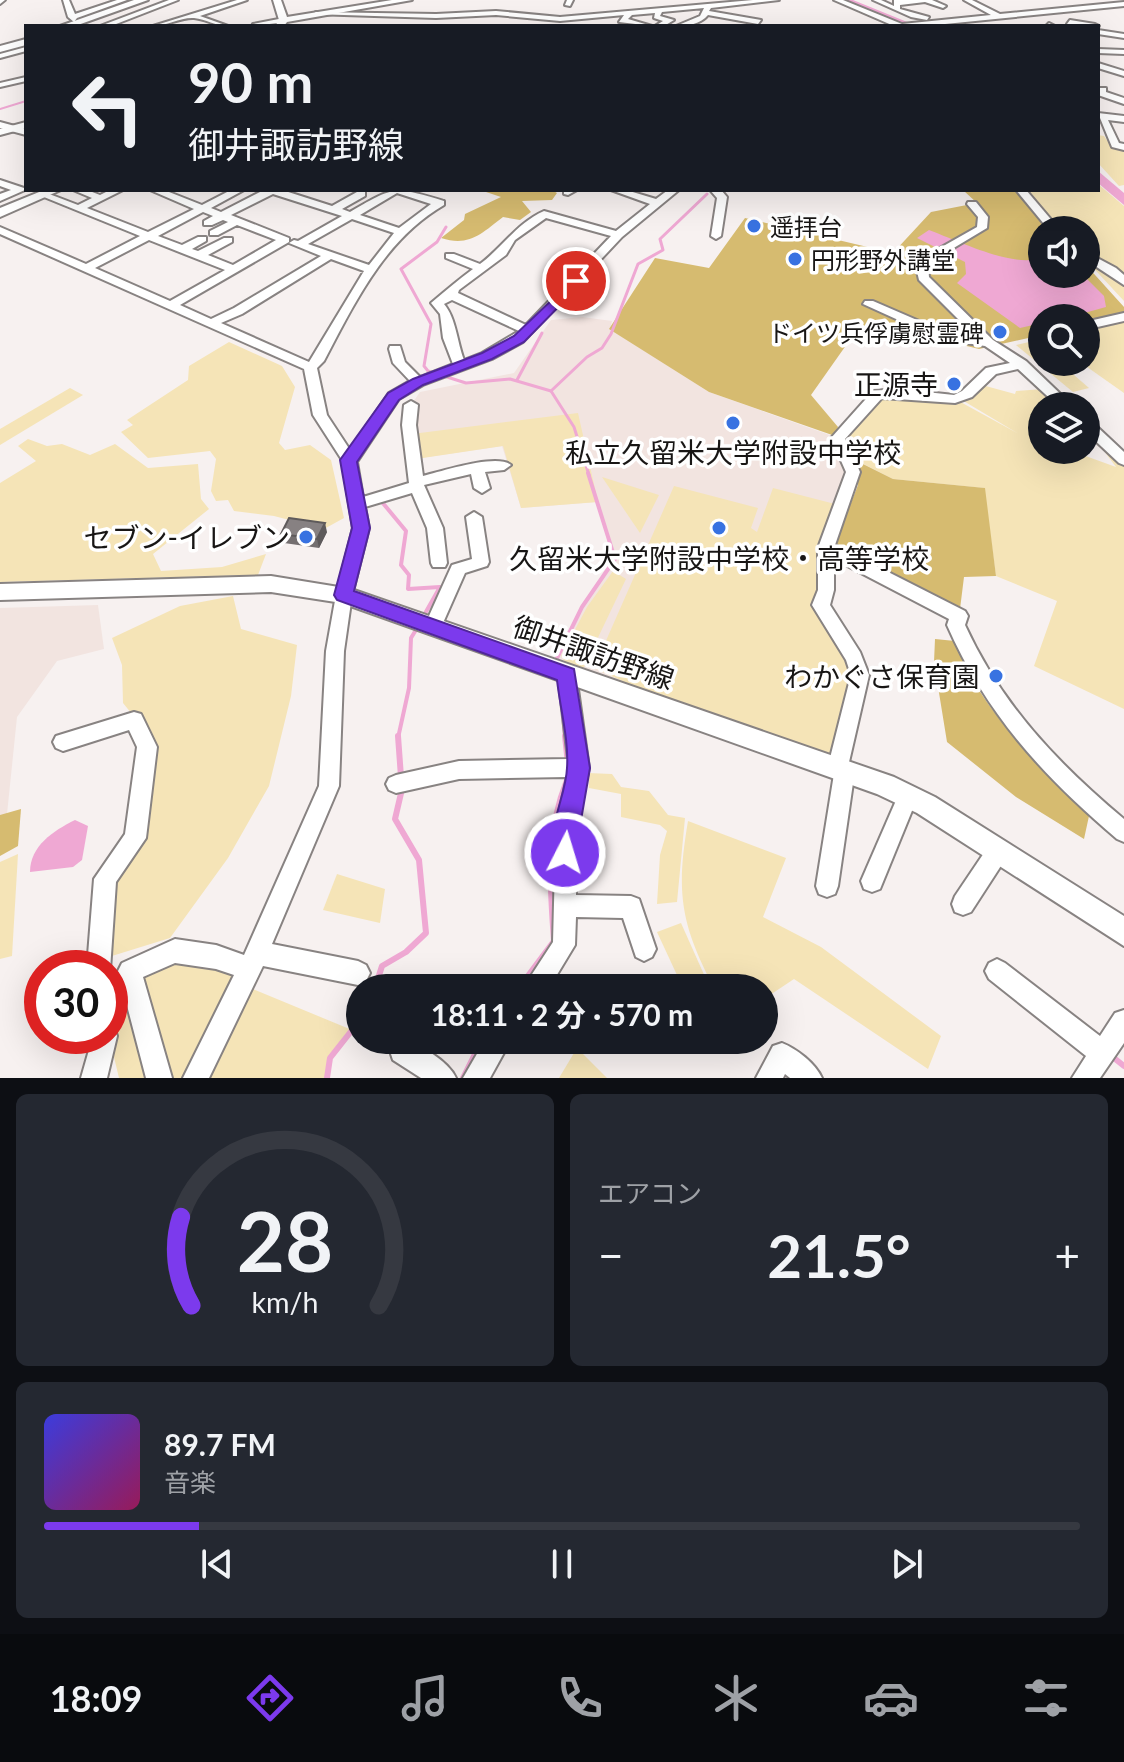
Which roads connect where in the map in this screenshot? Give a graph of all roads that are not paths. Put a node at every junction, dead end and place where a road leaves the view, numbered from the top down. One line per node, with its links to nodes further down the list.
1 (66, 0): 29 (street)
2 (124, 0): 29 (street)
3 (143, 0): 29 (highway)
4 (157, 0): 29 (highway)
5 (175, 0): 34 (street)
6 (244, 0): 24 (street)
7 (277, 0): 32 (main road)
8 (408, 0): 13 (main road)
9 (776, 0): 14 (street)
10 (837, 0): 44 (street)
11 (876, 0): 16 (street)
12 (967, 0): 27 (street)
13 (390, 1): 26 (main road)
14 (726, 2): 20 (street)
15 (640, 4): 23 (street)
16 (897, 4): 19 (street); 45 (street)
17 (613, 5): 23 (street)
18 (1124, 5): 22 (street); 27 (street)
19 (943, 6)
20 (707, 9): 21 (street); 31 (street); 43 (street)
21 (658, 13): 23 (street); 42 (street)
22 (1058, 13): 27 (street); 47 (street)
23 (626, 14): 28 (street); 40 (street); 41 (street)
24 (191, 15): 35 (street); 36 (street)
25 (436, 16): 26 (street); 28 (street); 37 (street)
26 (318, 18): 30 (street); 32 (main road)
27 (1001, 18): 45 (street); 46 (street)
28 (560, 20): 38 (street); 39 (street)
29 (73, 22)
30 (388, 22): 33 (street)
31 (758, 22)
32 (281, 23)
33 (412, 23)
34 (109, 24)
35 (163, 24)
36 (218, 24)
37 (447, 24)
38 (547, 24)
39 (569, 24)
40 (639, 24)
41 (658, 24)
42 (663, 24)
43 (686, 24)
44 (897, 24)
45 (948, 24)
46 (1014, 24)
47 (1071, 24)
48 (1100, 29): 49 (street)
49 (1124, 36)
50 (24, 40): 51 (highway)
51 (0, 46)
52 (24, 50): 55 (street)
53 (1100, 51): 54 (street)
54 (1123, 52): 56 (street)
55 (0, 56)
56 (1102, 66): 57 (street)
57 (1124, 74)
58 (24, 79): 59 (street)
59 (0, 85)
60 (1114, 88): 61 (street)
61 (1101, 90): 62 (street)
62 (1124, 101)
63 (1100, 116): 64 (street)
64 (1124, 147)
65 (1, 184): 81 (street)
66 (50, 192): 86 (street); 89 (main road)
67 (84, 192): 82 (street)
68 (114, 192): 82 (street)
69 (161, 192): 87 (street)
70 (235, 192): 87 (street)
71 (268, 192): 90 (street)
72 (279, 192): 83 (street)
73 (315, 192): 83 (street)
74 (393, 192): 91 (street)
75 (404, 192): 95 (street)
76 (622, 192): 84 (street)
77 (671, 192): 84 (street)
78 (717, 192): 98 (street)
79 (1023, 192): 92 (street)
80 (361, 194): 88 (street)
81 (0, 198)
82 (100, 198): 86 (street)
83 (302, 199): 88 (street)
84 (657, 203): 96 (street)
85 (972, 204): 120 (street)
86 (79, 208): 97 (street)
87 (205, 208): 90 (street); 97 (street)
88 (333, 210): 91 (street)
89 (0, 213)
90 (222, 216): 93 (street); 93 (street)
91 (350, 216): 95 (street); 102 (street)
92 (1043, 216)
93 (237, 221): 101 (street)
94 (0, 230): 108 (street)
95 (402, 232): 111 (street)
96 (618, 235): 109 (street); 119 (street)
97 (150, 236): 103 (street); 108 (street)
98 (716, 236)
99 (202, 239): 103 (street)
100 (228, 240): 105 (street)
101 (285, 240): 102 (street); 110 (street)
102 (299, 245): 104 (street)
103 (183, 249): 105 (street)
104 (327, 254): 111 (street); 117 (street)
105 (200, 255): 110 (street)
106 (450, 256): 109 (street)
107 (1100, 263): 112 (street)
108 (86, 268): 115 (street)
109 (482, 268): 113 (street)
110 (233, 269): 115 (street)
111 (370, 269): 124 (street)
112 (1124, 282)
113 (452, 295): 119 (street); 123 (street)
114 (869, 304): 120 (street)
115 (171, 305): 117 (street)
116 (1124, 317): 118 (street)
117 (213, 322): 124 (street)
118 (1100, 322)
119 (529, 331): 123 (street)
120 (989, 343): 122 (street)
121 (395, 349): 125 (street)
122 (1021, 364): 126 (street); 137 (street)
123 (460, 366): 125 (street)
124 (310, 367): 129 (street)
125 (418, 382): 129 (street)
126 (1051, 392)
127 (411, 405): 133 (street)
128 (1100, 437): 130 (street)
129 (349, 460): 135 (street)
130 (1124, 460)
131 (504, 465): 132 (street)
132 (477, 468): 133 (street); 134 (street)
133 (417, 484): 135 (street); 138 (street)
134 (482, 488)
135 (357, 504): 140 (street)
136 (474, 517): 141 (street)
137 (826, 548): 145 (street); 148 (street)
138 (439, 563)
139 (0, 592): 140 (main road, 御井諏訪野線)
140 (344, 595): 141 (main road, 御井諏訪野線); 157 (street)
141 (433, 627): 142 (main road, 御井諏訪野線)
142 (567, 675): 144 (street); 145 (main road, 御井諏訪野線)
143 (63, 742): 156 (street)
144 (579, 768): 146 (street); 153 (street)
145 (842, 768): 147 (main road, 御井諏訪野線); 151 (street)
146 (396, 784)
147 (908, 796): 149 (main road, 御井諏訪野線); 150 (street)
148 (1124, 832)
149 (998, 851): 152 (street); 154 (main road, 御井諏訪野線)
150 (872, 881)
151 (827, 886)
152 (963, 904)
153 (564, 906): 155 (street); 160 (street)
154 (1124, 932)
155 (644, 949)
156 (100, 950)
157 (253, 961): 159 (street); 167 (street); 168 (street)
158 (997, 971): 162 (street)
159 (358, 973)
160 (544, 974)
161 (1124, 1022): 162 (street)
162 (1102, 1053): 173 (street)
163 (100, 1054): 166 (street)
164 (407, 1054): 169 (street)
165 (491, 1054): 170 (street)
166 (94, 1078)
167 (159, 1078)
168 (196, 1078)
169 (443, 1078)
170 (476, 1078)
171 (769, 1078): 172 (street)
172 (809, 1078)
173 (1085, 1078)

